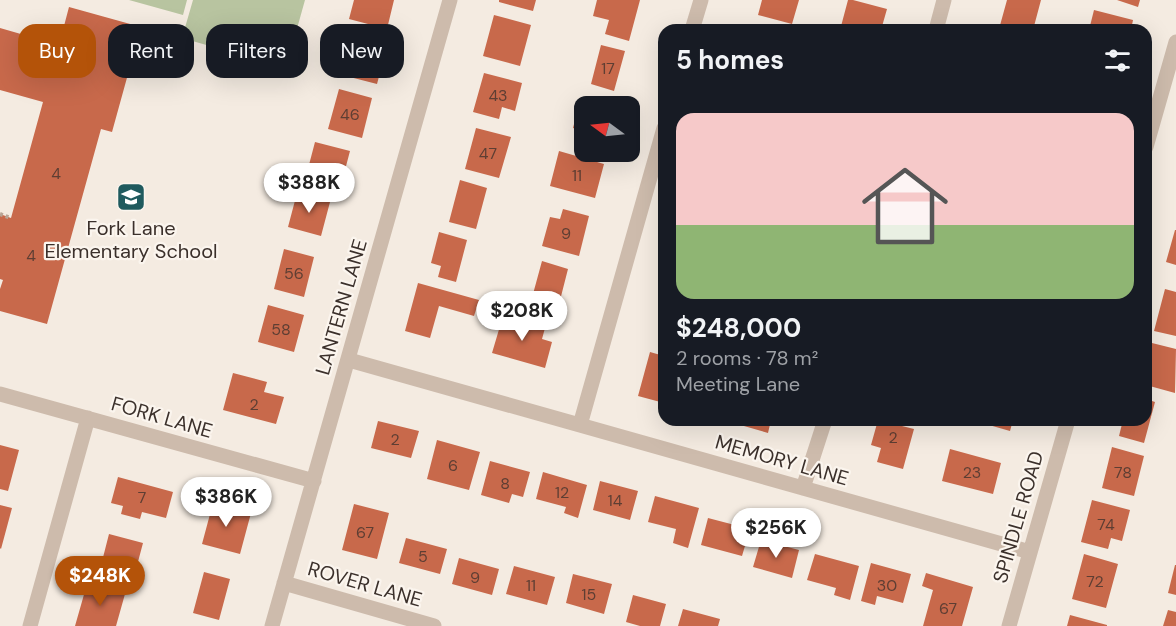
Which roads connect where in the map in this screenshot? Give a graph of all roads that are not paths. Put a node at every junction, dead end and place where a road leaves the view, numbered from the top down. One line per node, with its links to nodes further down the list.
1 (450, 0): 9 (street, LANTERN LANE)
2 (701, 0): 4 (street)
3 (944, 0): 5 (street)
4 (694, 24)
5 (938, 24)
6 (1176, 42): 7 (street)
7 (1152, 126)
8 (658, 149): 12 (street)
9 (348, 360): 12 (street, MEMORY LANE); 15 (street, LANTERN LANE)
10 (0, 394): 11 (street, FORK LANE)
11 (88, 418): 15 (street, FORK LANE); 19 (street)
12 (580, 425): 16 (street, MEMORY LANE)
13 (823, 426): 16 (street)
14 (1066, 426): 17 (street, SPINDLE ROAD)
15 (314, 481): 18 (street, LANTERN LANE)
16 (803, 488): 17 (street, MEMORY LANE)
17 (1030, 552): 22 (street, SPINDLE ROAD)
18 (285, 583): 20 (street, LANTERN LANE); 21 (street, ROVER LANE)
19 (30, 626)
20 (272, 626)
21 (434, 626)
22 (1009, 626)

